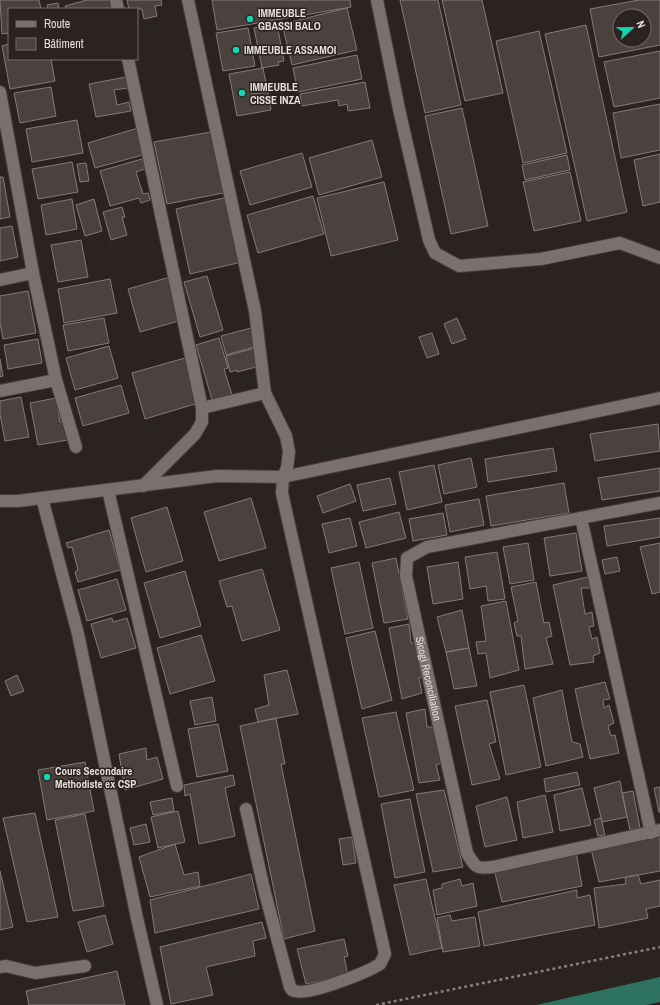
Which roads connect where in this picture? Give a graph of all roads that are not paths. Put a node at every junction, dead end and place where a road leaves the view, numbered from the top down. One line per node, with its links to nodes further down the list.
1 (188, 0): 11 (street)
2 (377, 0): 6 (street)
3 (128, 60): 13 (street)
4 (0, 92): 5 (street)
5 (6, 163): 7 (street)
6 (660, 258)
7 (33, 273): 8 (street); 9 (street)
8 (0, 280)
9 (56, 380): 10 (street); 14 (street)
10 (0, 391)
11 (265, 393): 13 (street); 15 (street)
12 (660, 398): 15 (street)
13 (202, 408): 16 (street)
14 (76, 446)
15 (283, 477): 16 (street); 23 (street)
16 (143, 486): 17 (street)
17 (108, 490): 18 (street); 22 (street)
18 (42, 498): 19 (street); 27 (street)
19 (0, 501)
20 (660, 503): 21 (street, Sicogi Reconciliation)
21 (581, 518): 24 (street); 24 (street, Sicogi Reconciliation)
22 (177, 786)
23 (246, 809)
24 (655, 832)
25 (85, 966): 26 (street)
26 (0, 967)
27 (157, 1005)

